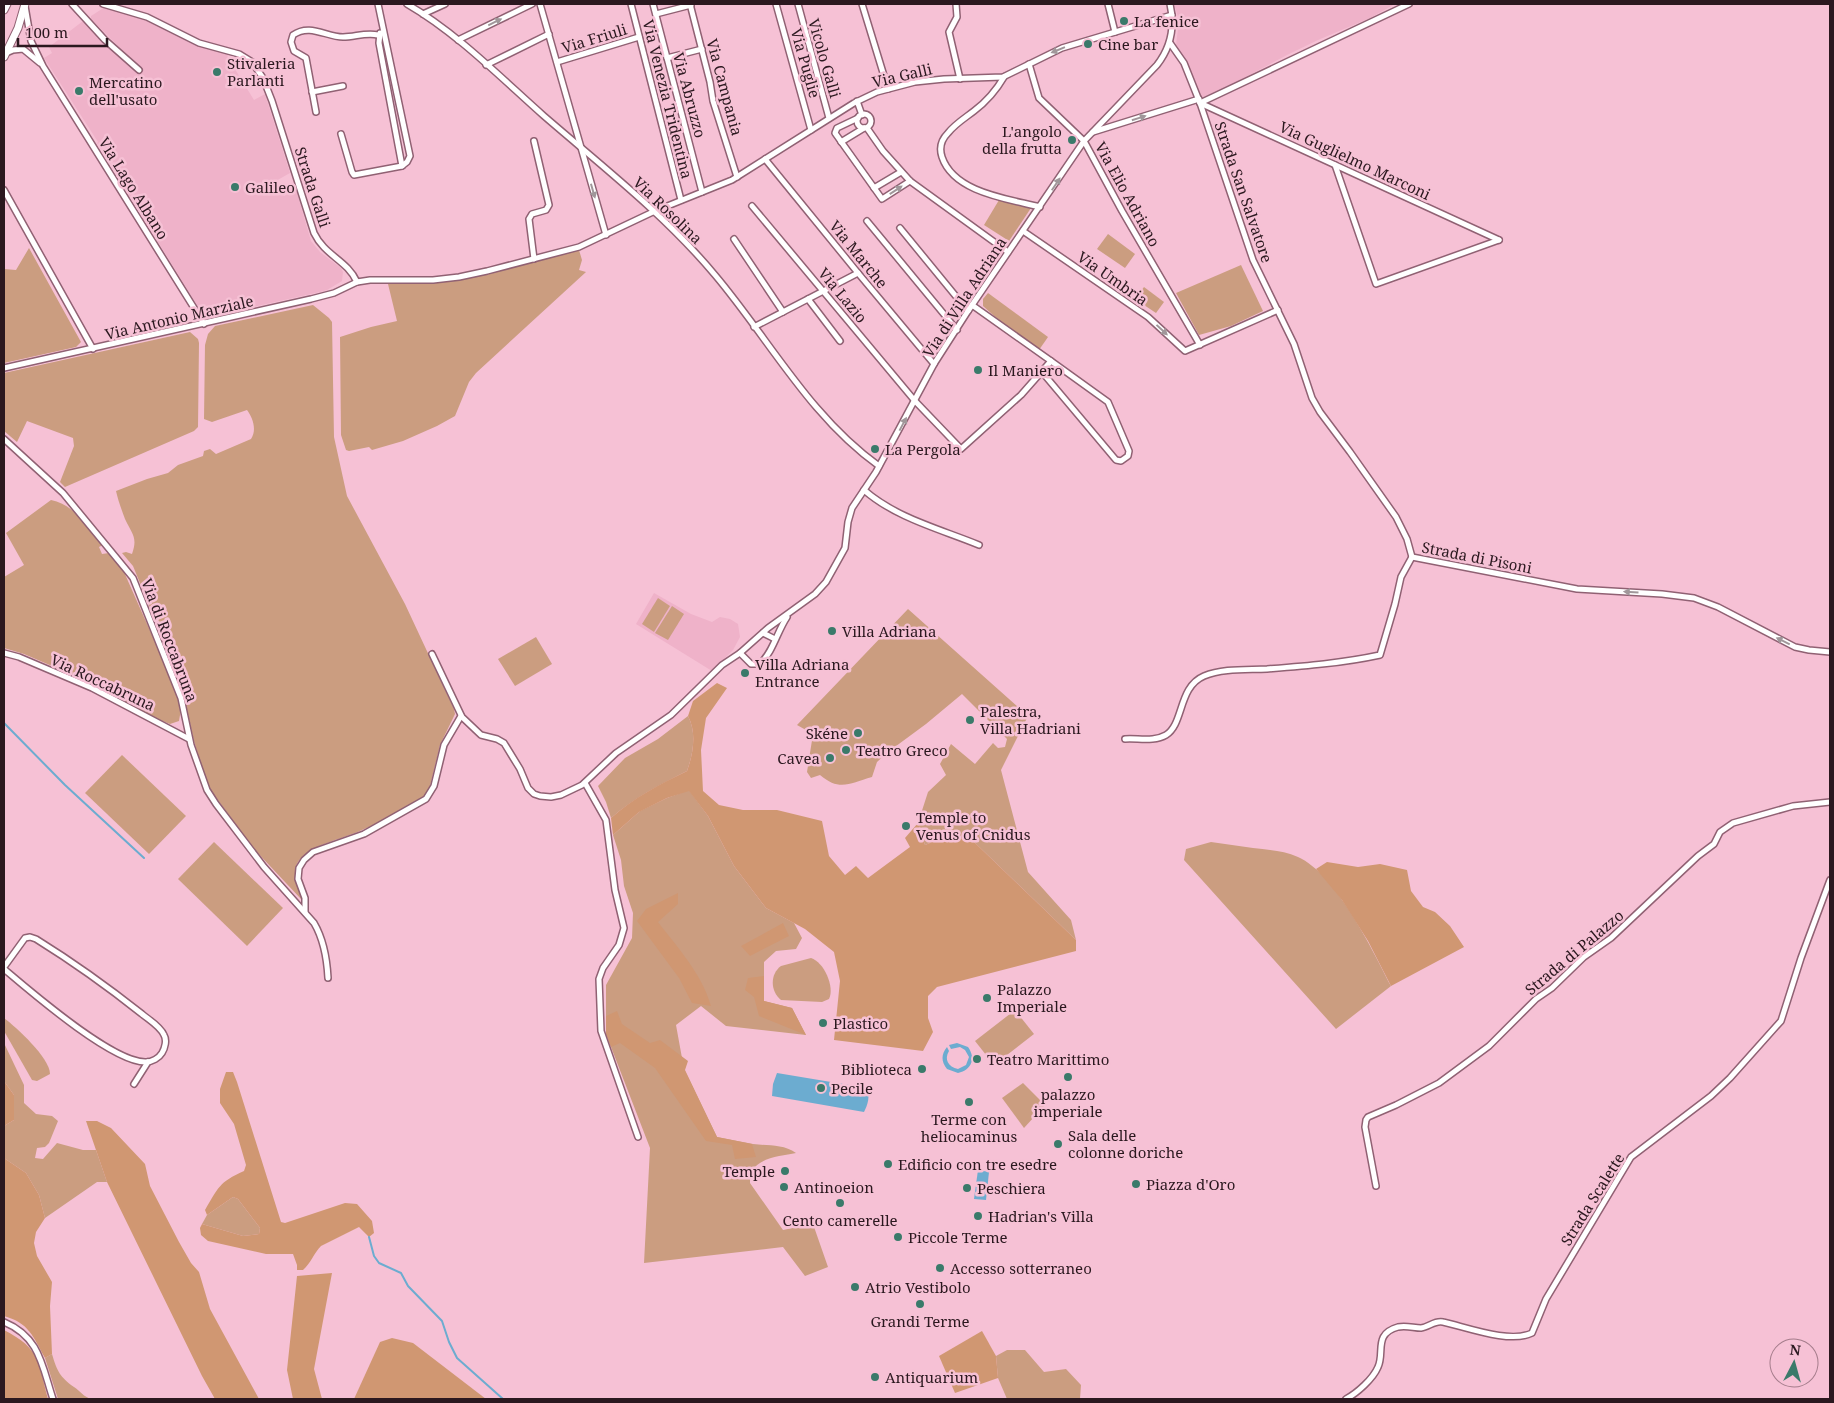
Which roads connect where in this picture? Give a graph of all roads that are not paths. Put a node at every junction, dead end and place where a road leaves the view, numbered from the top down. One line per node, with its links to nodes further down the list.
1 (7, 4): 20 (main road)
2 (25, 4): 32 (main road); 37 (street)
3 (72, 4): 38 (street)
4 (103, 4): 78 (street, Strada Galli)
5 (378, 4): 24 (street)
6 (407, 4): 21 (street, Via Rosolina)
7 (445, 4): 21 (street)
8 (532, 4): 29 (street, one-way to 8)
9 (540, 4): 26 (street)
10 (631, 4): 28 (street, Via Venezia Tridentina)
11 (653, 4): 22 (street, Via Abruzzo)
12 (691, 4): 22 (street); 31 (street, Via Campania)
13 (776, 4): 50 (street, Via Puglie)
14 (798, 4): 48 (street, Vicolo Galli)
15 (862, 4): 42 (street)
16 (956, 4): 40 (street)
17 (1108, 4): 25 (street)
18 (1170, 4): 23 (street, Via di Villa Adriana)
19 (1409, 4): 45 (street, Via Elio Adriano)
20 (4, 10)
21 (423, 14): 29 (street, Via Rosolina)
22 (656, 14): 33 (street, Via Abruzzo)
23 (1172, 15): 25 (street, Via Galli); 30 (street, Via di Villa Adriana)
24 (382, 28): 27 (street); 59 (street)
25 (1115, 32): 35 (street, Via Galli, one-way to 35)
26 (549, 34): 34 (street); 36 (street)
27 (378, 35): 43 (street); 59 (street)
28 (639, 37): 34 (street, Via Friuli); 66 (street, Via Venezia Tridentina)
29 (458, 40): 36 (street, Via Rosolina)
30 (1170, 43): 45 (street, Strada San Salvatore); 51 (street, Via di Villa Adriana)
31 (702, 49): 33 (street); 61 (street, Via Campania)
32 (5, 55): 37 (street)
33 (667, 58): 65 (street, Via Abruzzo)
34 (557, 62): 56 (street)
35 (1029, 64): 39 (street, Via Galli); 54 (street, Via Elio Adriano)
36 (486, 65): 56 (street, Via Rosolina)
37 (43, 66): 85 (street, Via Lago Albano)
38 (139, 70)
39 (1004, 77): 40 (street, Via Galli); 68 (street)
40 (960, 79): 42 (street, Via Galli)
41 (343, 86): 43 (street)
42 (888, 89): 44 (street, Via Galli)
43 (312, 92): 46 (street)
44 (857, 101): 47 (street); 48 (street, Via Galli)
45 (1200, 101): 51 (street, Via Elio Adriano, one-way to 45); 58 (street, Via Guglielmo Marconi); 82 (street, Strada San Salvatore)
46 (316, 112)
47 (860, 116): 49 (street); 49 (street); 55 (street)
48 (829, 118): 50 (street, Via Galli)
49 (865, 128): 55 (street); 60 (street)
50 (811, 130): 57 (street, Via Galli)
51 (1092, 133): 54 (street, Via di Villa Adriana)
52 (341, 134): 59 (street)
53 (534, 141): 76 (street)
54 (1084, 141): 68 (street, Via di Villa Adriana, one-way to 54); 89 (street, Via Elio Adriano)
55 (841, 142): 63 (street)
56 (580, 148): 69 (street, Via Rosolina); 73 (street, one-way to 73)
57 (766, 159): 61 (street, Via Galli); 77 (street, Via Marche)
58 (1335, 165): 58 (street, Via Guglielmo Marconi)
59 (402, 166)
60 (901, 172): 62 (street); 63 (street)
61 (737, 177): 65 (street, Via Galli)
62 (910, 181): 63 (street, one-way to 62); 75 (street)
63 (874, 188)
64 (4, 190): 90 (street)
65 (702, 192): 66 (street, Via Galli)
66 (681, 200): 69 (street, Via Galli)
67 (752, 206): 79 (street, Via Lazio)
68 (1040, 207): 72 (street, Via di Villa Adriana)
69 (655, 211): 73 (street); 86 (street, Via Rosolina)
70 (866, 221): 87 (street)
71 (900, 228): 83 (street)
72 (1023, 231): 75 (street, Via di Villa Adriana); 89 (street, Via Umbria, one-way to 89)
73 (606, 234): 76 (street)
74 (734, 240): 84 (street)
75 (1008, 252): 81 (street, Via di Villa Adriana)
76 (534, 259): 78 (street)
77 (858, 273): 79 (street); 92 (street, Via Marche)
78 (357, 282): 85 (street, Via Antonio Marziale)
79 (824, 291): 80 (street); 95 (street, Via Lazio)
80 (808, 299): 84 (street); 88 (street)
81 (972, 305): 83 (street, Via di Villa Adriana); 91 (street)
82 (1278, 310): 89 (street); 100 (street, Strada San Salvatore)
83 (968, 311): 87 (street, Via di Villa Adriana)
84 (783, 312): 86 (street)
85 (204, 324): 90 (street, Via Antonio Marziale)
86 (754, 327): 97 (street, Via Rosolina)
87 (957, 330): 92 (street, Via di Villa Adriana)
88 (840, 341)
89 (1200, 345)
90 (93, 349): 93 (street, Via Antonio Marziale)
91 (1051, 362): 94 (street); 94 (street)
92 (934, 364): 95 (street, Via di Villa Adriana)
93 (4, 368)
94 (1042, 372): 95 (street, Via Lazio)
95 (915, 401): 97 (street, Via di Villa Adriana, one-way to 95)
96 (4, 439): 109 (street, Via di Roccabruna)
97 (879, 466): 98 (street, Via di Villa Adriana)
98 (864, 490): 99 (street); 101 (street, Via di Villa Adriana)
99 (979, 545)
100 (1412, 557): 104 (street, Strada di Pisoni, one-way to 100); 110 (street, Strada di Pisoni)
101 (789, 614): 102 (street, Via di Villa Adriana); 103 (street, Via di Villa Adriana)
102 (763, 633): 103 (street); 106 (street, Via di Villa Adriana)
103 (775, 640): 106 (street, Via di Villa Adriana)
104 (1830, 652)
105 (4, 653): 109 (street, Via Roccabruna)
106 (740, 653): 111 (street, Via di Villa Adriana)
107 (432, 654): 108 (street)
108 (461, 716): 111 (street, Via di Villa Adriana); 114 (street)
109 (189, 739): 114 (street, Via di Roccabruna)
110 (1124, 739)
111 (585, 783): 119 (street)
112 (1830, 802): 120 (street, Strada di Palazzo)
113 (1830, 880): 123 (street, Strada Scalette)
114 (305, 912): 116 (street, Via di Roccabruna)
115 (4, 968): 117 (street); 117 (street)
116 (328, 978)
117 (148, 1062): 118 (street)
118 (134, 1084)
119 (638, 1137)
120 (1376, 1186)
121 (4, 1322): 122 (street)
122 (52, 1399)
123 (1346, 1399)

